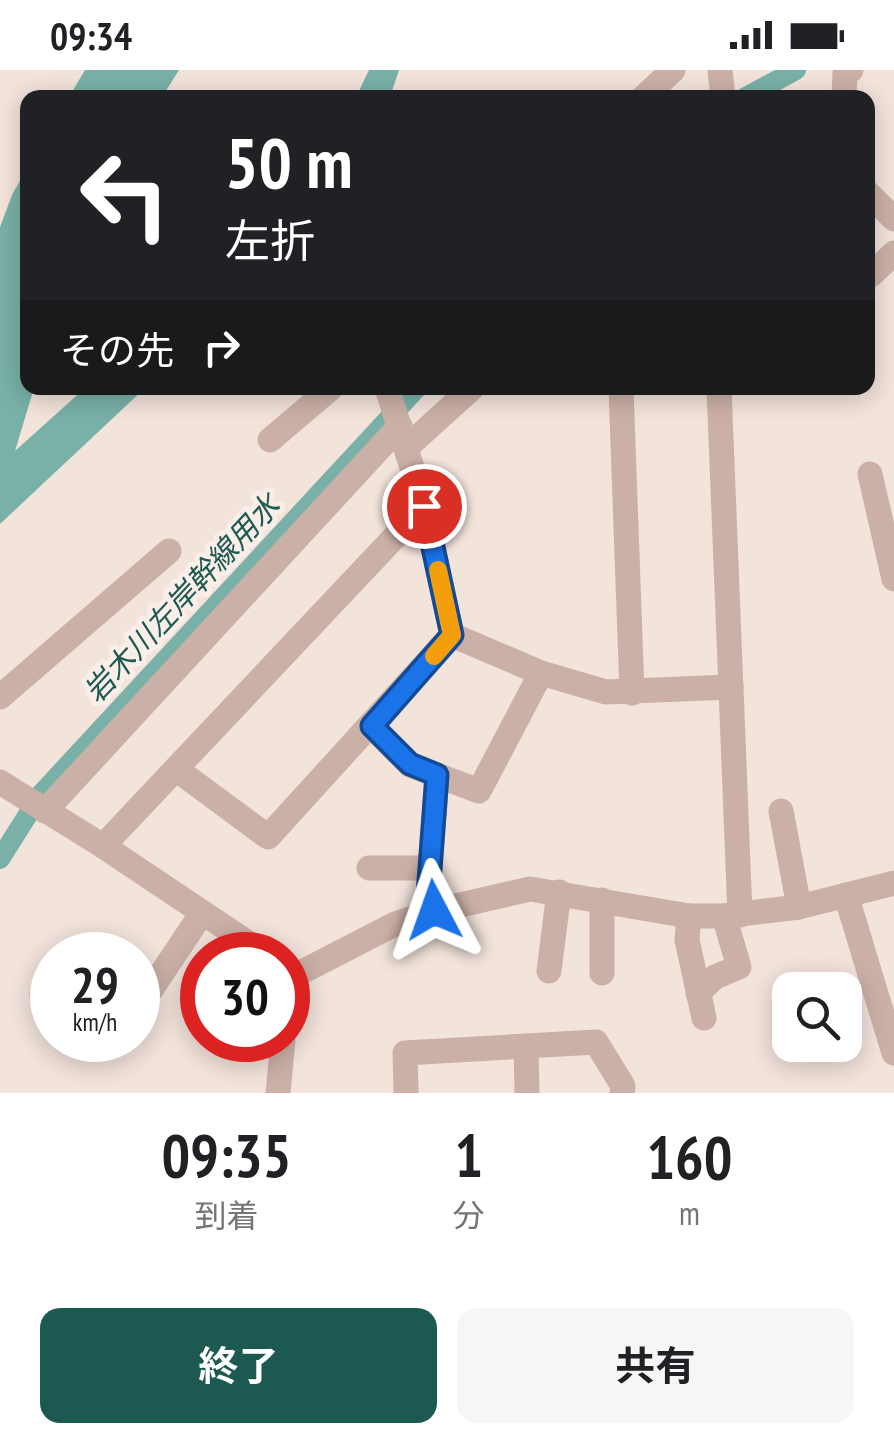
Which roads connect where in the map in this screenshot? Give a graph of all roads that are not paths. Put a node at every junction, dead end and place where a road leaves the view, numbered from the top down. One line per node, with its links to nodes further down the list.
1 (673, 70): 2 (street)
2 (652, 90)
3 (875, 201): 4 (street)
4 (894, 219)
5 (894, 253): 6 (street)
6 (875, 272)
7 (324, 395): 12 (street)
8 (453, 395): 11 (street)
9 (621, 395): 20 (street)
10 (718, 395): 19 (street)
11 (397, 416): 14 (street); 25 (street)
12 (270, 440)
13 (870, 474): 16 (street)
14 (424, 506): 17 (street); 23 (street)
15 (169, 551): 21 (street)
16 (894, 579)
17 (452, 635): 18 (street); 22 (street)
18 (541, 673): 20 (street); 24 (street)
19 (731, 688): 20 (street); 37 (street)
20 (632, 693)
21 (0, 696)
22 (372, 726): 23 (street); 24 (street)
23 (176, 768): 27 (street)
24 (437, 775): 29 (street)
25 (20, 799): 27 (street)
26 (781, 811): 34 (street)
27 (103, 846): 36 (street)
28 (369, 868): 29 (street)
29 (430, 868): 35 (street)
30 (894, 883): 32 (street)
31 (559, 892): 33 (street); 35 (street); 41 (street)
32 (846, 894): 34 (street); 45 (street)
33 (602, 900): 38 (street); 42 (street)
34 (799, 907): 37 (street)
35 (434, 910): 40 (street)
36 (202, 912): 39 (street); 43 (street)
37 (732, 915): 38 (street); 38 (street)
38 (690, 916)
39 (232, 932)
40 (310, 968)
41 (549, 970)
42 (602, 973)
43 (160, 976)
44 (526, 1046): 48 (street); 49 (street); 50 (street)
45 (894, 1053)
46 (281, 1062): 47 (street)
47 (278, 1093)
48 (406, 1093)
49 (527, 1093)
50 (622, 1093)

